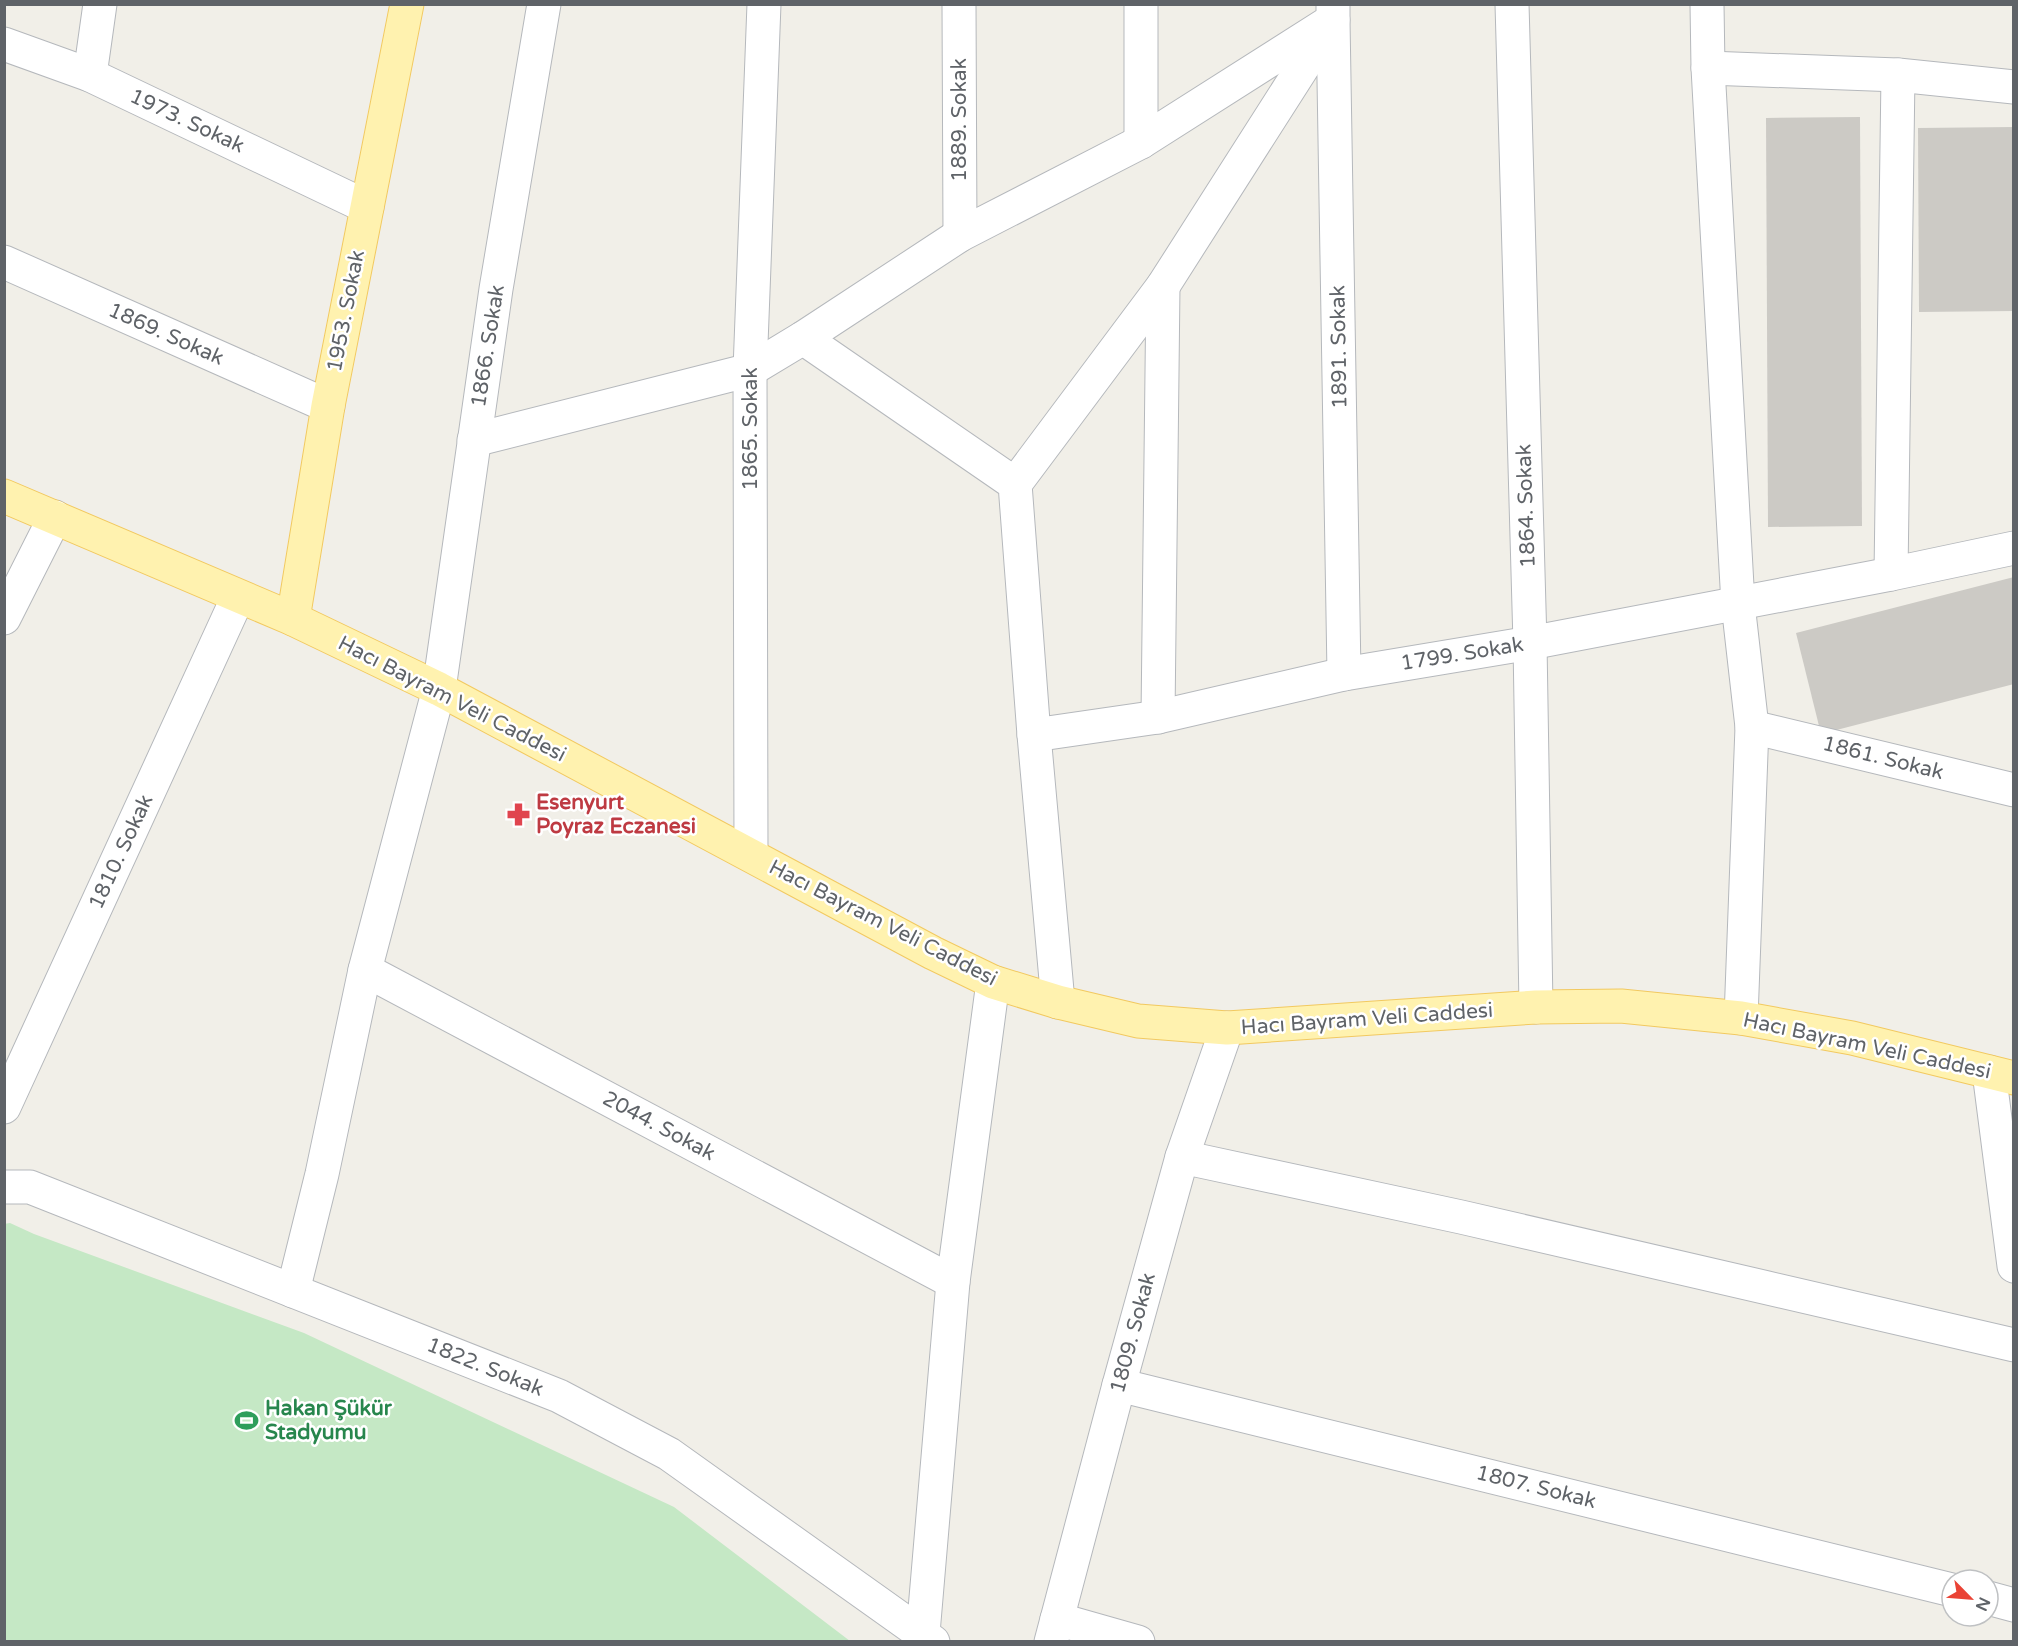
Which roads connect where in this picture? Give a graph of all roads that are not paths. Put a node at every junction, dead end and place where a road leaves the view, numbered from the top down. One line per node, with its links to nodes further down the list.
1 (100, 4): 12 (street)
2 (407, 4): 16 (main road, 1953. Sokak)
3 (544, 4): 23 (street, 1866. Sokak)
4 (764, 4): 21 (street, 1865. Sokak)
5 (959, 4): 17 (street, 1889. Sokak)
6 (1141, 4): 15 (street)
7 (1512, 4): 33 (street, 1864. Sokak)
8 (1707, 4): 11 (street)
9 (1333, 12): 15 (street); 19 (street); 34 (street, 1891. Sokak)
10 (4, 44): 12 (street, 1973. Sokak)
11 (1708, 68): 13 (street); 30 (street)
12 (90, 75): 16 (street, 1973. Sokak)
13 (1898, 75): 14 (street); 28 (street)
14 (2013, 87)
15 (1141, 142): 17 (street)
16 (367, 207): 22 (main road, 1953. Sokak)
17 (960, 236): 20 (street)
18 (4, 262): 22 (street, 1869. Sokak)
19 (1163, 286): 24 (street); 36 (street)
20 (803, 338): 21 (street); 24 (street)
21 (750, 370): 23 (street); 40 (street, 1865. Sokak)
22 (328, 406): 32 (main road, 1953. Sokak)
23 (474, 440): 35 (street, 1866. Sokak)
24 (1015, 484): 38 (street)
25 (4, 496): 26 (main road, Hacı Bayram Veli Caddesi)
26 (55, 517): 29 (main road, Hacı Bayram Veli Caddesi); 31 (street)
27 (2013, 548): 28 (street, 1799. Sokak)
28 (1891, 574): 30 (street, 1799. Sokak)
29 (238, 597): 32 (main road, Hacı Bayram Veli Caddesi); 48 (street, 1810. Sokak)
30 (1738, 604): 33 (street, 1799. Sokak); 37 (street)
31 (4, 618)
32 (293, 620): 35 (main road, Hacı Bayram Veli Caddesi)
33 (1530, 643): 34 (street, 1799. Sokak); 44 (street, 1864. Sokak)
34 (1344, 674): 36 (street, 1799. Sokak)
35 (439, 689): 40 (main road, Hacı Bayram Veli Caddesi); 41 (street, 1866. Sokak)
36 (1158, 717): 38 (street, 1799. Sokak)
37 (1752, 727): 39 (street, 1861. Sokak); 45 (street)
38 (1034, 735): 43 (street)
39 (2013, 790)
40 (751, 855): 42 (main road, Hacı Bayram Veli Caddesi)
41 (365, 970): 52 (street, 2044. Sokak); 53 (street, 1866. Sokak)
42 (993, 982): 43 (main road, Hacı Bayram Veli Caddesi); 52 (street)
43 (1058, 1002): 46 (main road, Hacı Bayram Veli Caddesi)
44 (1536, 1007): 45 (main road, Hacı Bayram Veli Caddesi); 46 (main road, Hacı Bayram Veli Caddesi)
45 (1741, 1018): 47 (main road, Hacı Bayram Veli Caddesi)
46 (1227, 1028): 49 (street, 1809. Sokak)
47 (2001, 1075): 51 (street)
48 (4, 1107)
49 (1182, 1157): 54 (street); 55 (street, 1809. Sokak)
50 (4, 1187): 53 (street, 1822. Sokak)
51 (2013, 1266)
52 (953, 1282): 58 (street)
53 (293, 1291): 58 (street, 1822. Sokak)
54 (2013, 1345)
55 (1119, 1384): 56 (street, 1807. Sokak); 57 (street, 1809. Sokak)
56 (1940, 1587)
57 (1054, 1630): 59 (street)
58 (928, 1637)
59 (1138, 1641)

